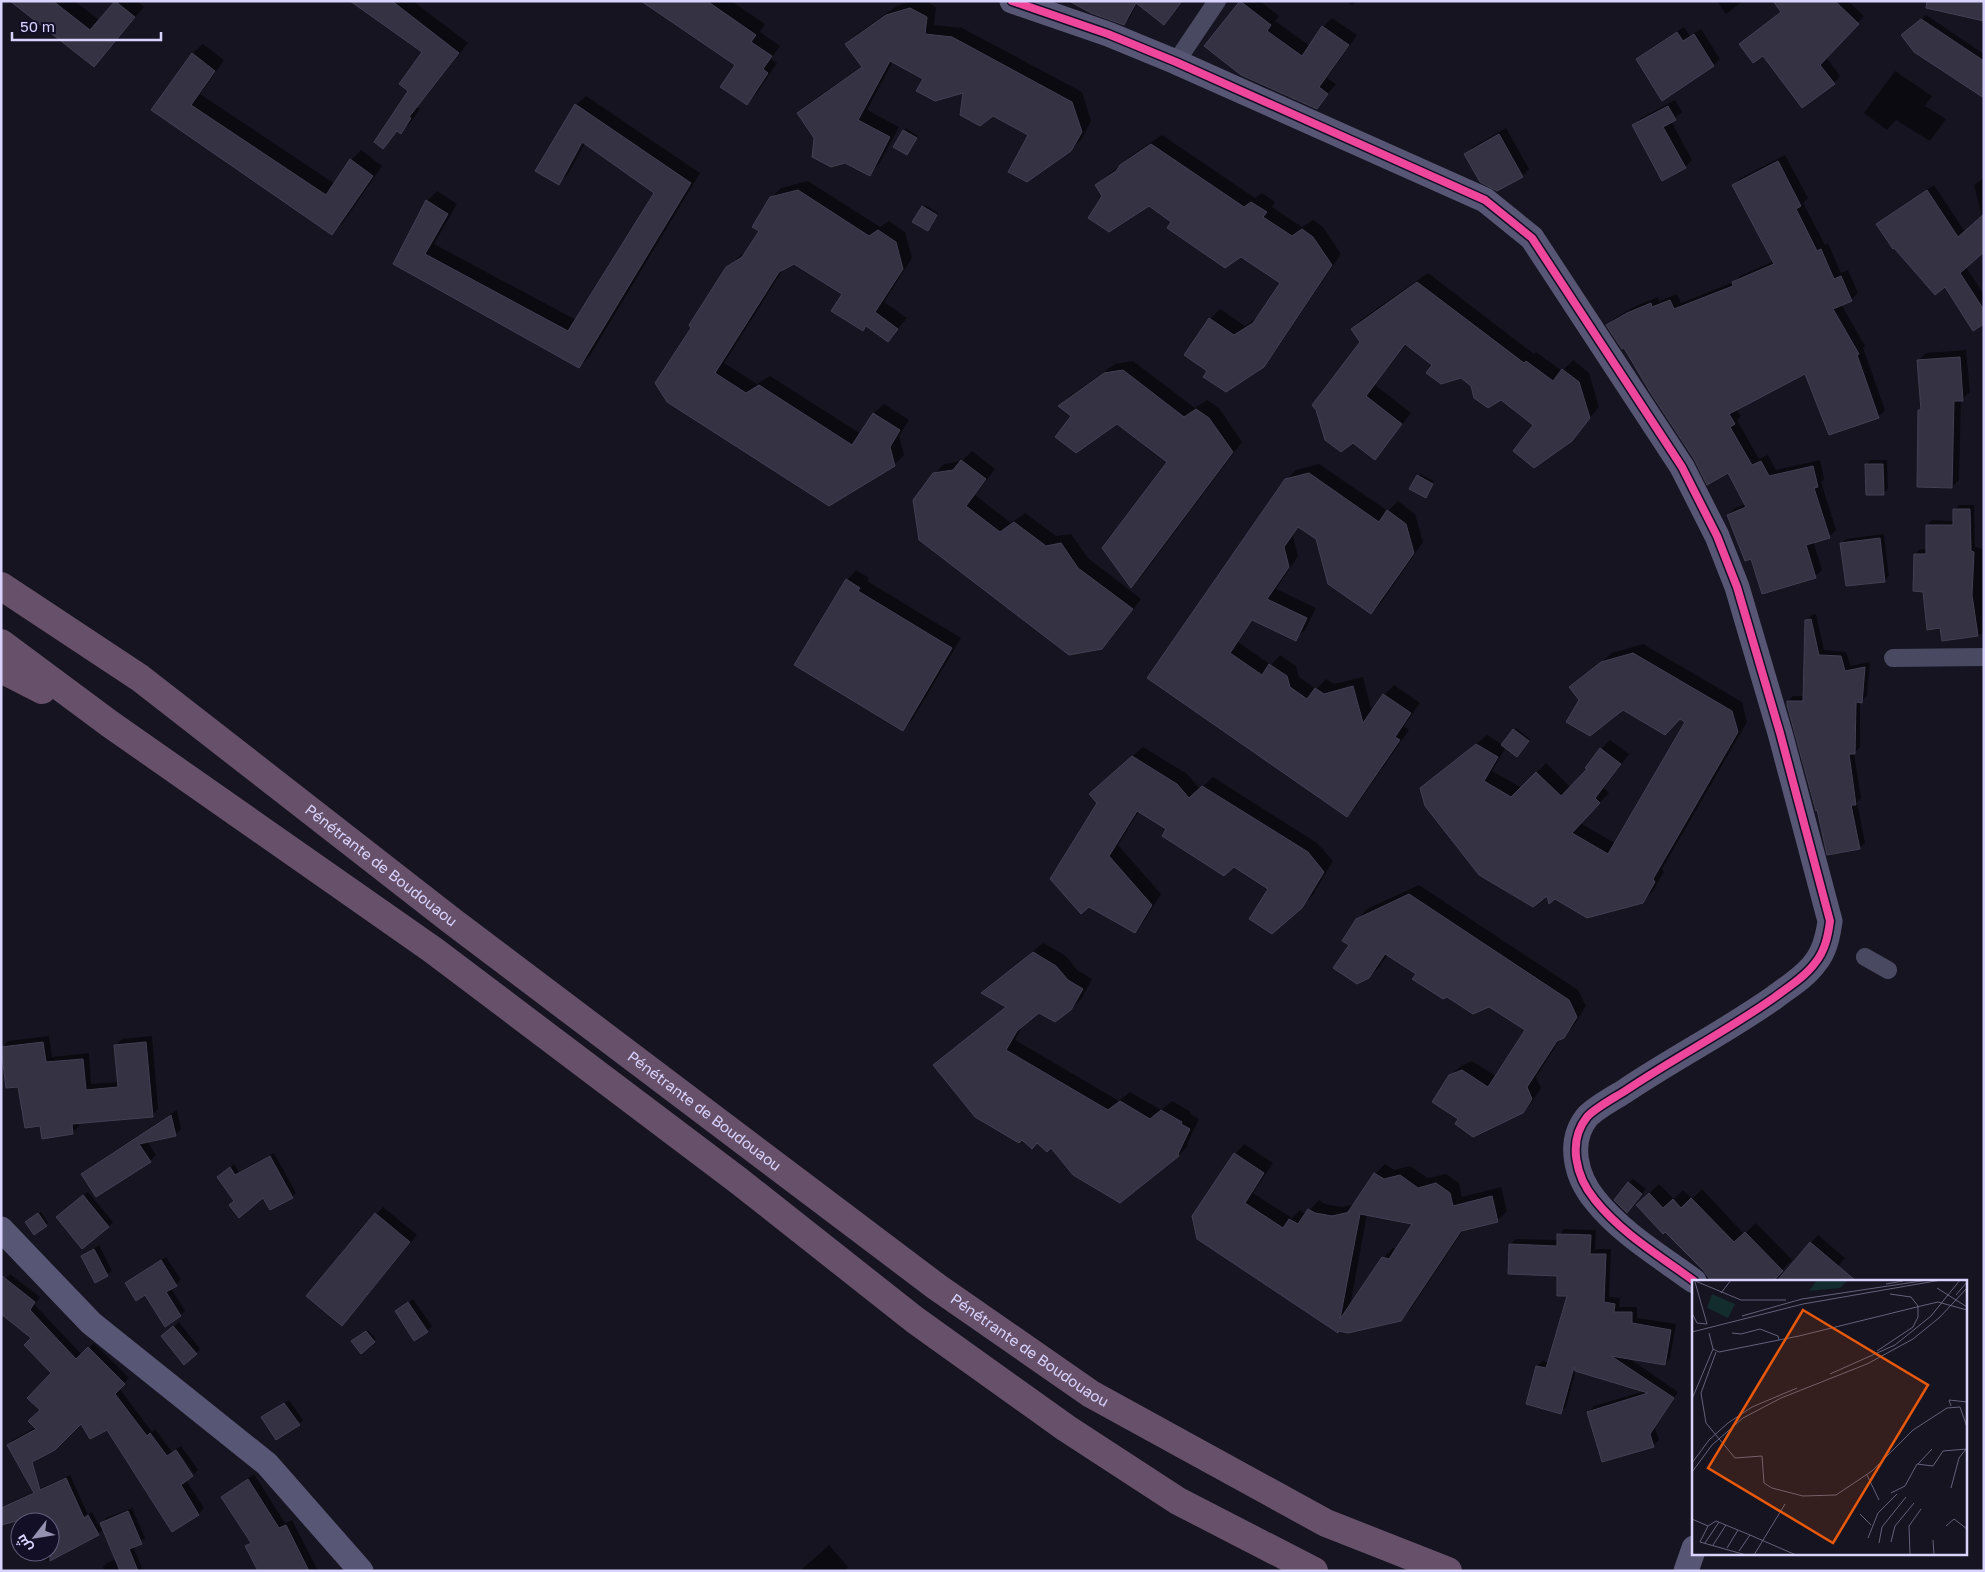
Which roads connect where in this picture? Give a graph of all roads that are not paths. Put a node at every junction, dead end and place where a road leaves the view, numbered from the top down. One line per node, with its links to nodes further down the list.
1 (1012, 1): 3 (street)
2 (1217, 1): 3 (street)
3 (1176, 62): 13 (street)
4 (1, 586): 17 (highway, Pénétrante de Boudouaou)
5 (1, 644): 9 (highway)
6 (1984, 657): 7 (street)
7 (1893, 658)
8 (1, 669): 9 (highway)
9 (110, 724): 16 (highway)
10 (1865, 957): 11 (street)
11 (1888, 970)
12 (1, 1229): 15 (street)
13 (1693, 1280)
14 (1692, 1554): 18 (street)
15 (361, 1571)
16 (1314, 1571)
17 (1448, 1571)
18 (1686, 1571)

